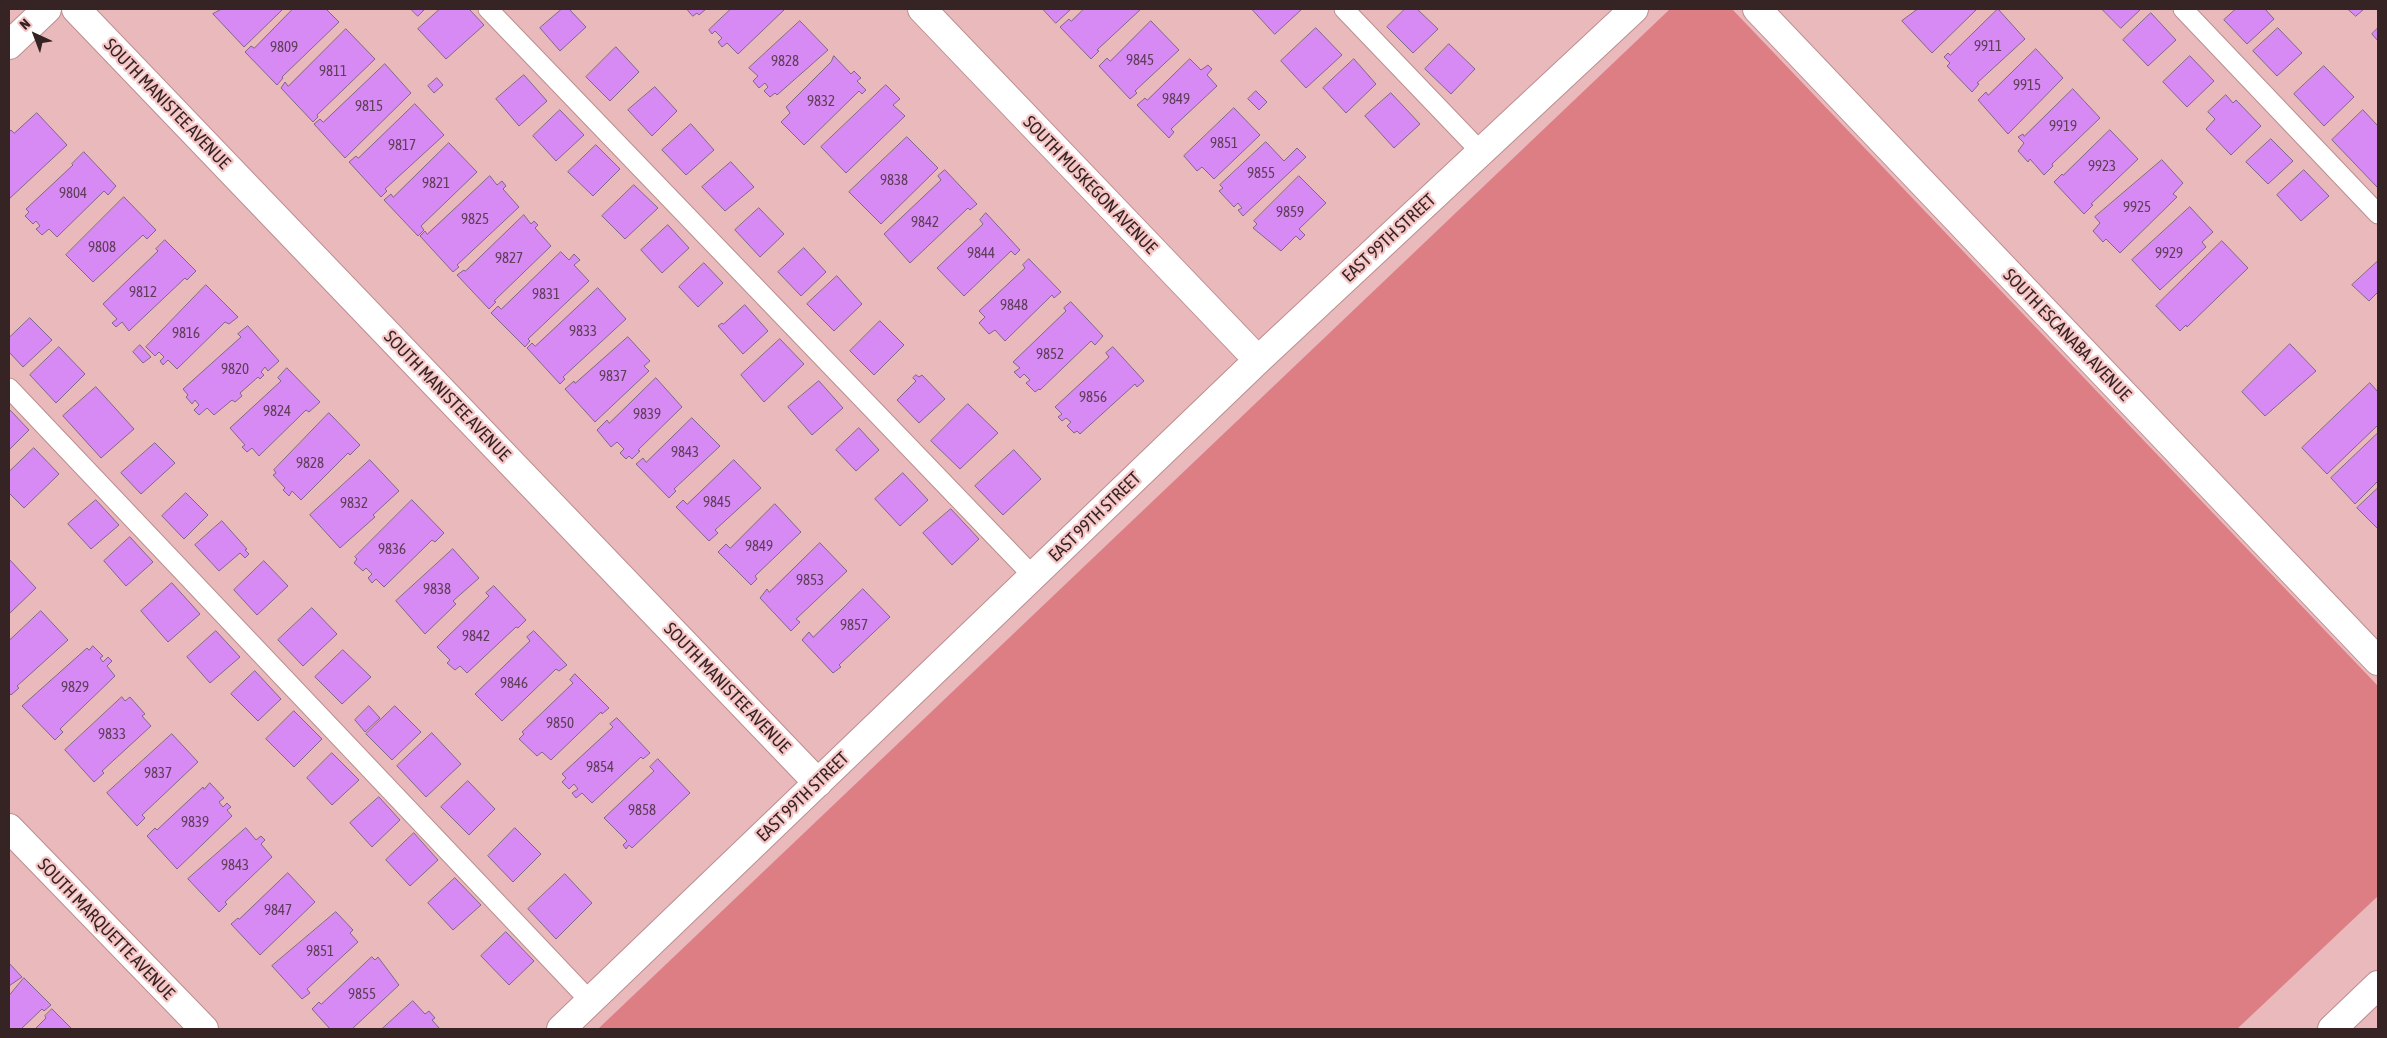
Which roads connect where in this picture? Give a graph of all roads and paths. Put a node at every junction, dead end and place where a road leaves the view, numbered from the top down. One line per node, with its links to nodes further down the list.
1 (47, 9): 9 (street)
2 (76, 9): 16 (street, SOUTH MANISTEE AVENUE)
3 (488, 9): 14 (lane)
4 (922, 9): 12 (street, SOUTH MUSKEGON AVENUE)
5 (1344, 9): 10 (lane)
6 (1634, 9): 10 (street, EAST 99TH STREET)
7 (1756, 9): 15 (street, SOUTH ESCANABA AVENUE)
8 (2183, 9): 11 (lane)
9 (9, 45)
10 (1481, 152): 12 (street, EAST 99TH STREET)
11 (2378, 214)
12 (1258, 360): 14 (street, EAST 99TH STREET)
13 (9, 388): 19 (lane)
14 (1033, 576): 16 (street, EAST 99TH STREET)
15 (2378, 661)
16 (818, 783): 19 (street, EAST 99TH STREET)
17 (9, 828): 20 (street, SOUTH MARQUETTE AVENUE)
18 (2378, 985): 22 (street)
19 (590, 1001): 21 (street, EAST 99TH STREET)
20 (204, 1029)
21 (561, 1029)
22 (2332, 1029)

